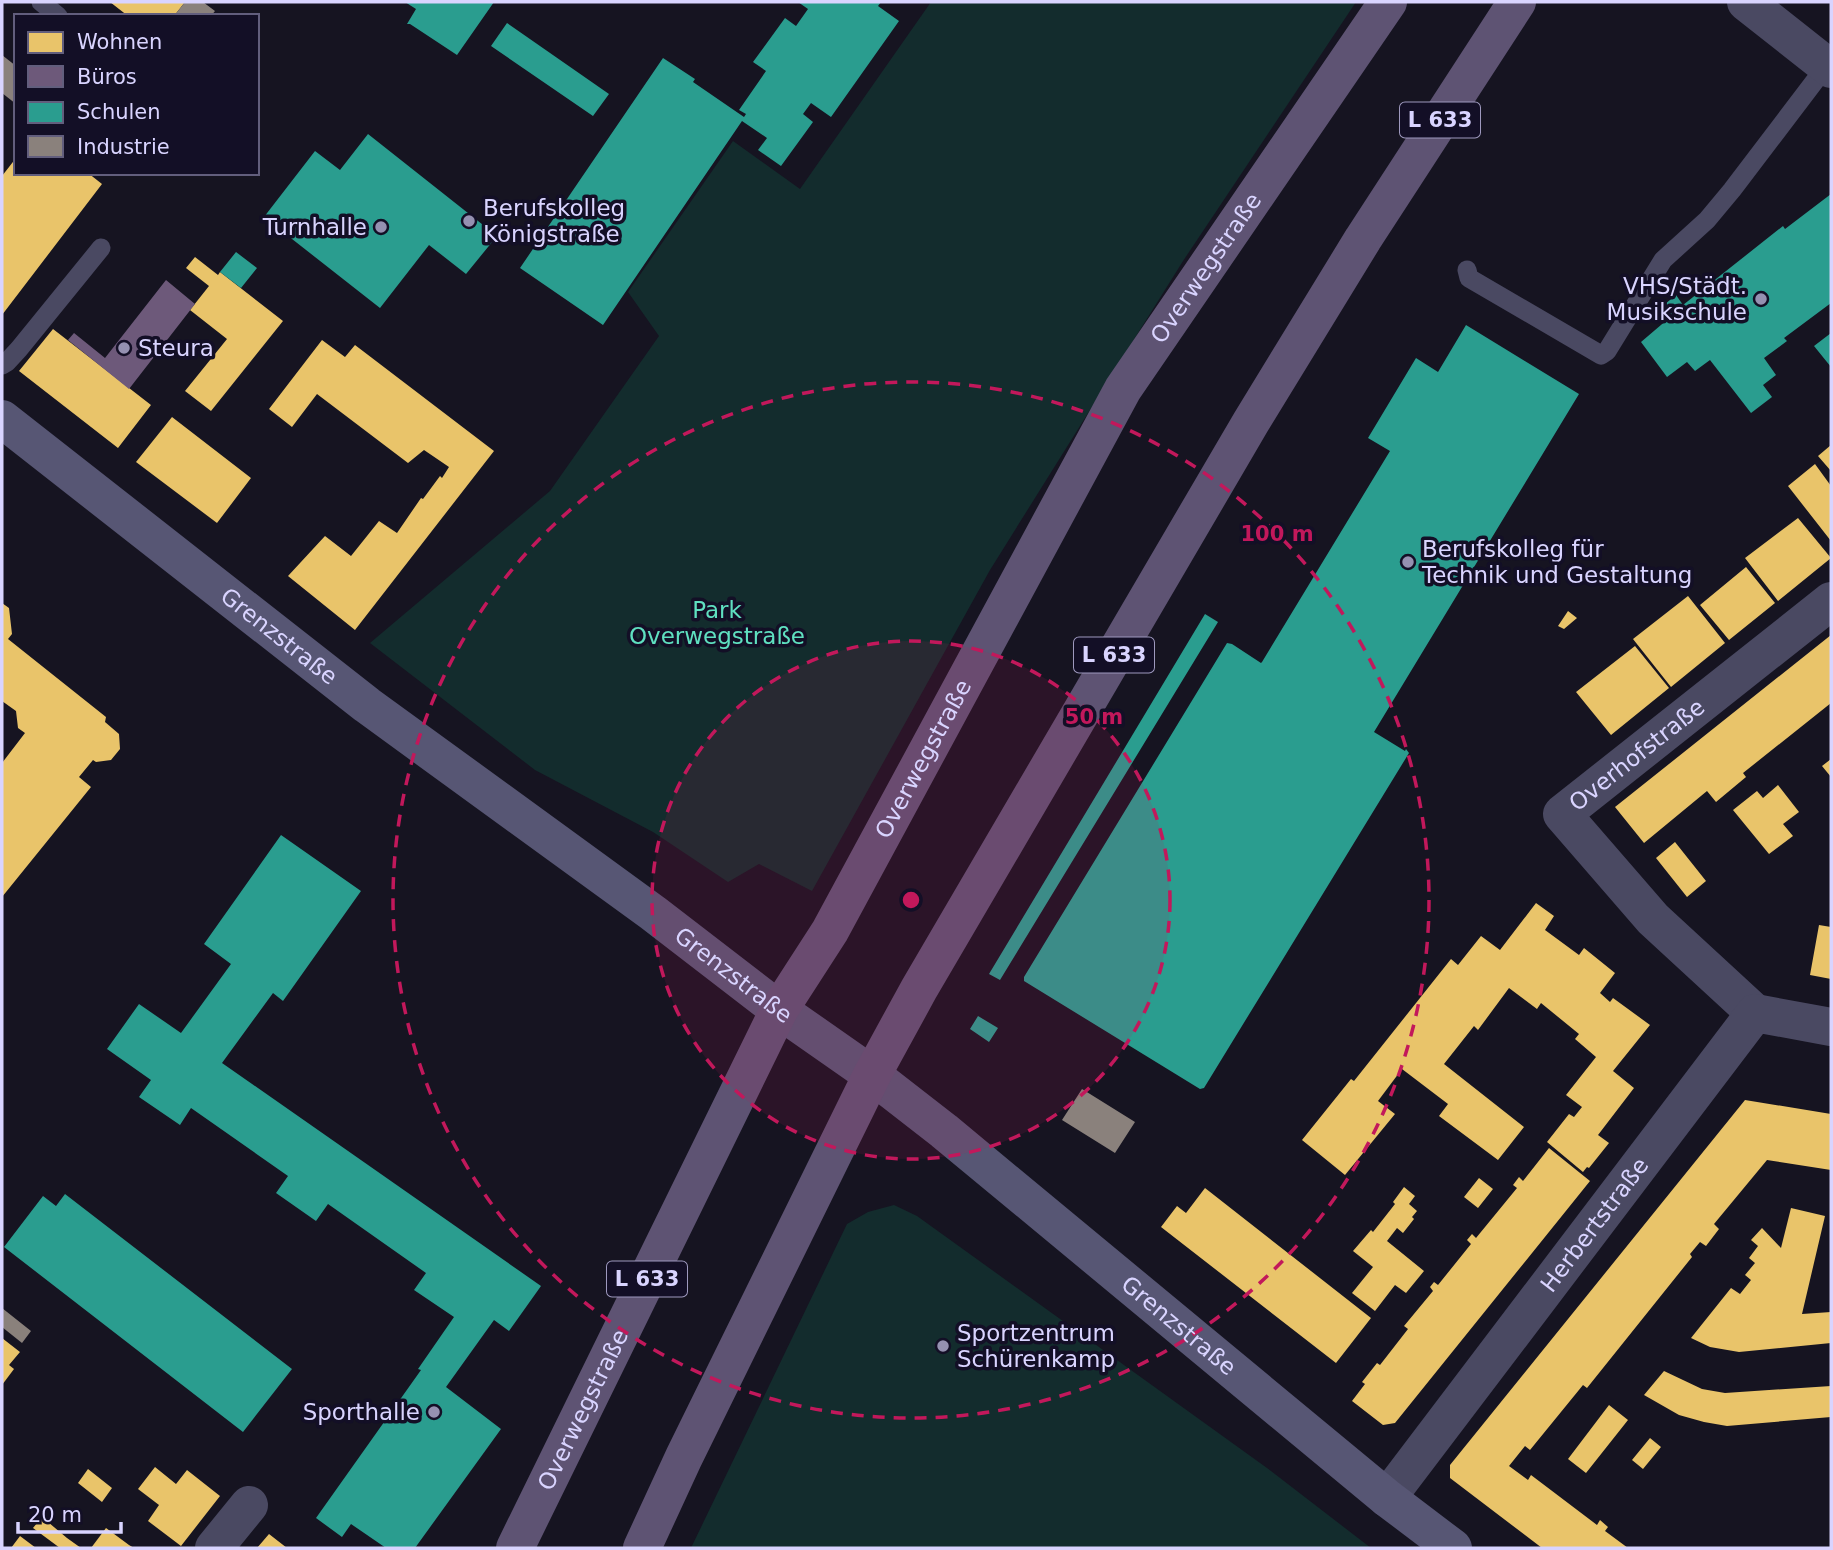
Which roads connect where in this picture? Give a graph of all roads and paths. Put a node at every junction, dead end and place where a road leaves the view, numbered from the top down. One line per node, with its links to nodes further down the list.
1 (41, 2): 5 (lane)
2 (1388, 2): 12 (main road, Overwegstraße / L 633)
3 (1517, 2): 15 (main road, L 633)
4 (1746, 2): 6 (street)
5 (56, 14)
6 (1829, 67): 8 (lane)
7 (100, 248): 9 (lane)
8 (1467, 270)
9 (2, 365)
10 (2, 419): 12 (street, Grenzstraße)
11 (1831, 601): 13 (street, Overhofstraße)
12 (779, 1010): 15 (street, Grenzstraße); 19 (main road, Overwegstraße / L 633)
13 (1755, 1013): 14 (street); 16 (street, Herbertstraße)
14 (1831, 1027)
15 (872, 1075): 16 (street, Grenzstraße); 20 (main road, L 633)
16 (1387, 1498): 21 (street, Grenzstraße)
17 (249, 1505): 18 (street)
18 (214, 1548)
19 (515, 1548)
20 (642, 1548)
21 (1453, 1548)

